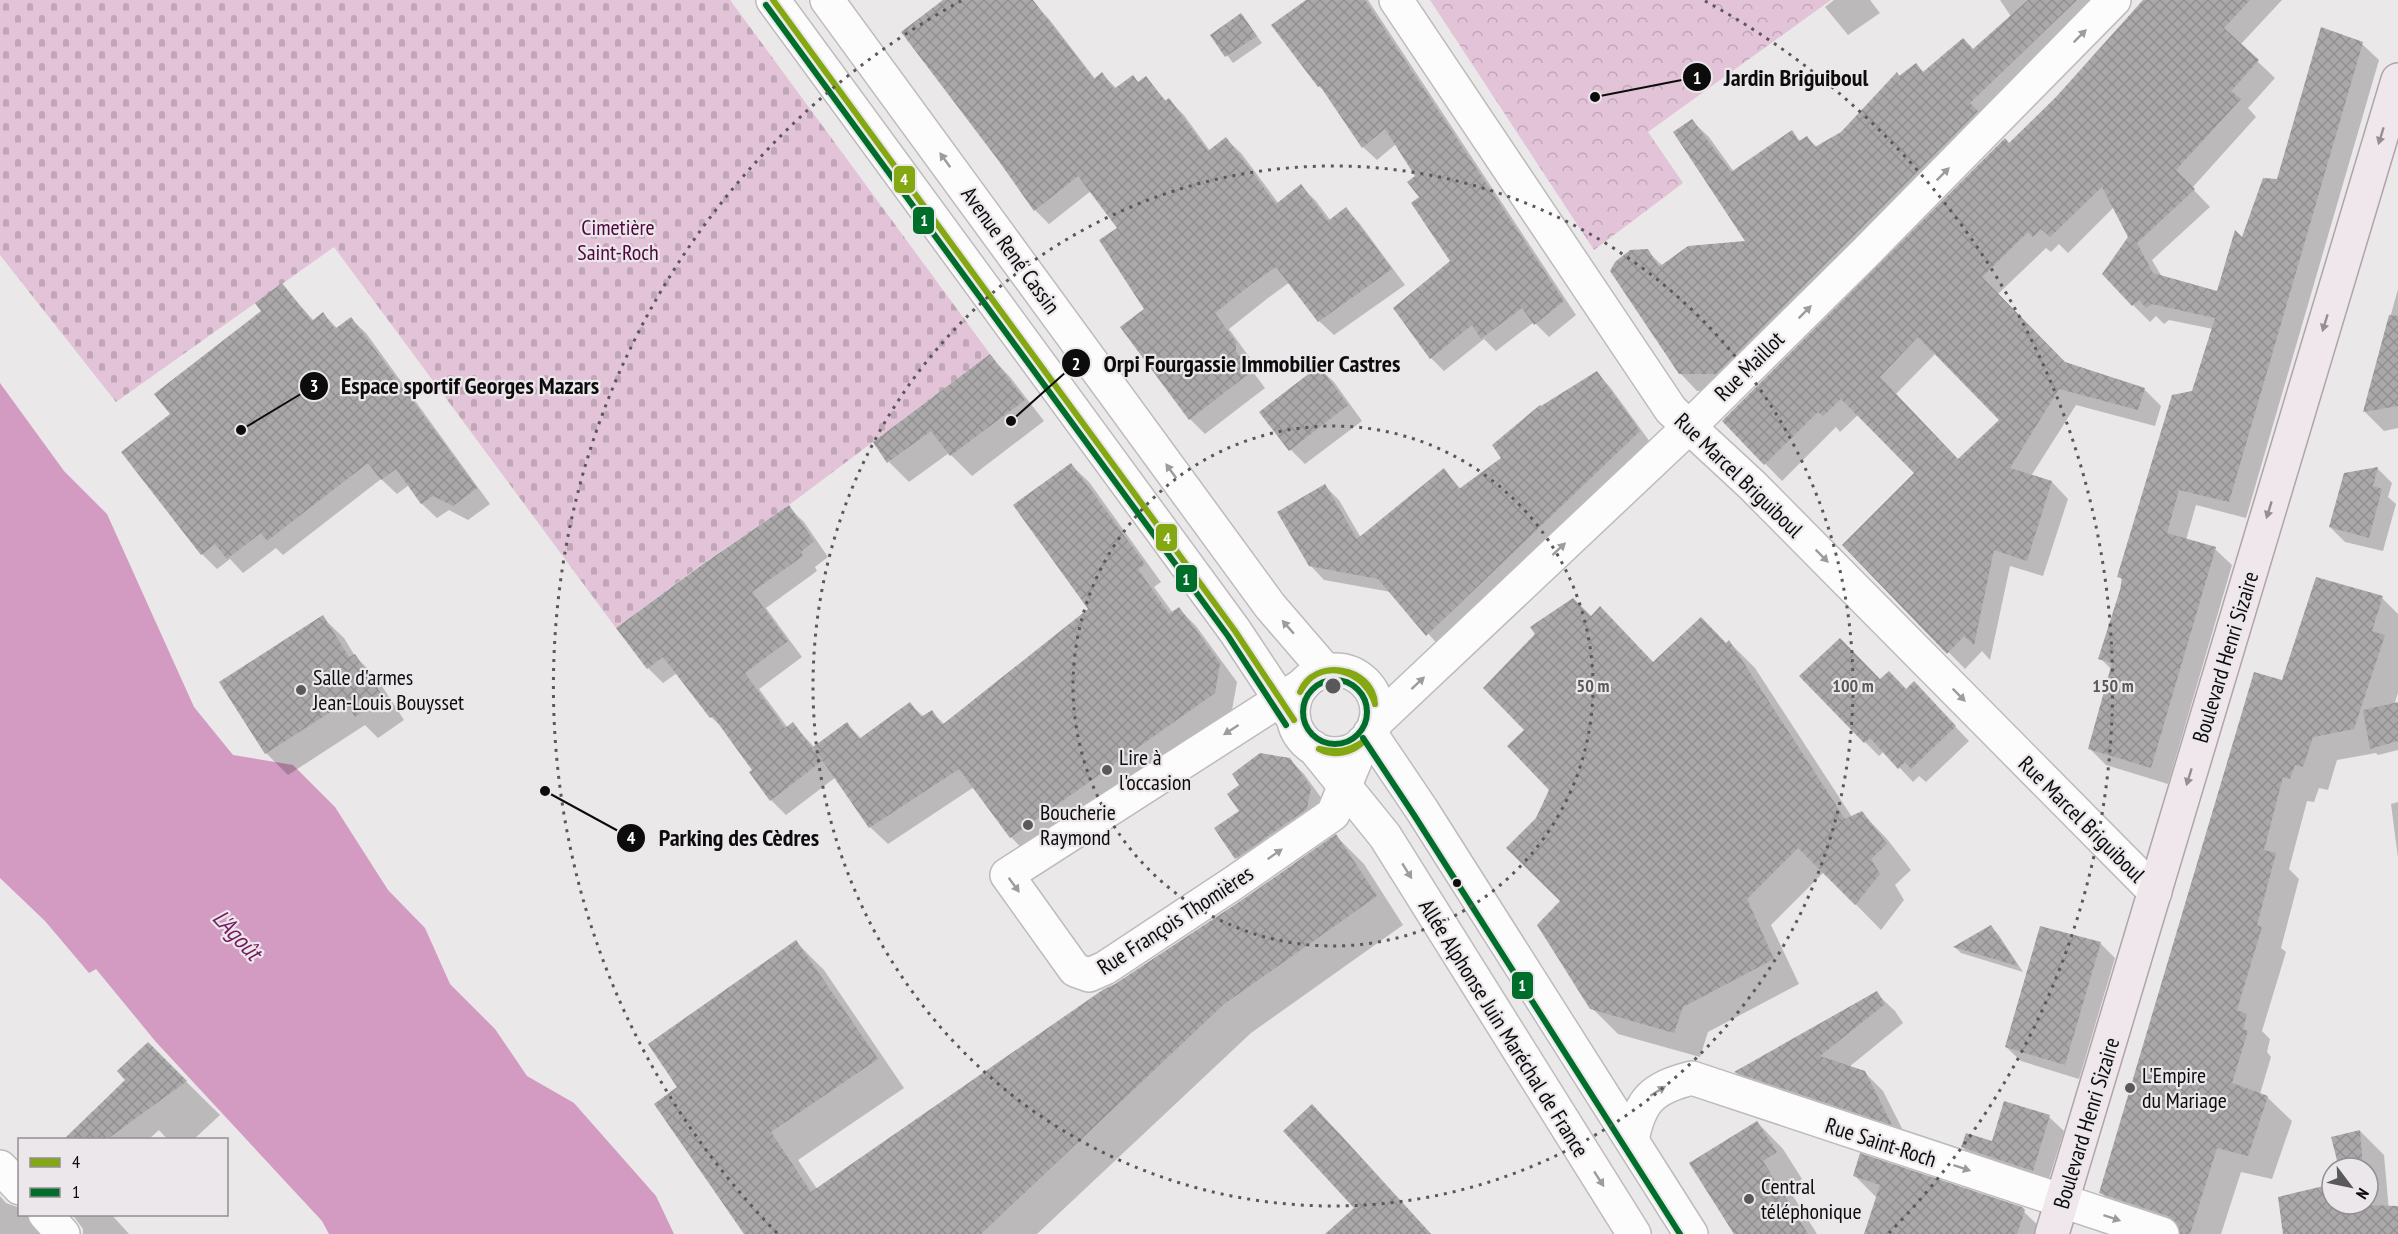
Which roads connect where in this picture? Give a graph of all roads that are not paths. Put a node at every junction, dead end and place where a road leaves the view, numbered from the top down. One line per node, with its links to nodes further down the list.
1 (773, 0): 7 (street, Avenue René Cassin)
2 (827, 0): 7 (street, Avenue René Cassin, one-way to 2)
3 (1396, 0): 6 (street, Rue Marcel Briguiboul)
4 (2114, 0): 6 (street, Rue Maillot, one-way to 4)
5 (2398, 80): 11 (main road, Boulevard Henri Sizaire, one-way to 11)
6 (1689, 427): 8 (street, Rue Maillot, one-way to 6); 11 (street, Rue Marcel Briguiboul, one-way to 11)
7 (1301, 694): 8 (street); 9 (street); 10 (street, Rue François Thomières, one-way to 10)
8 (1370, 733): 9 (street); 10 (street); 12 (street, Allée Alphonse Juin Maréchal de France)
9 (1313, 747): 10 (street, Allée Alphonse Juin Maréchal de France)
10 (1339, 800): 18 (street, Allée Alphonse Juin Maréchal de France, one-way to 18)
11 (2155, 892): 15 (main road, Boulevard Henri Sizaire)
12 (1632, 1140): 15 (street, Rue Saint-Roch, one-way to 15); 19 (street, Allée Alphonse Juin Maréchal de France)
13 (0, 1167): 14 (street)
14 (18, 1186)
15 (2062, 1202): 20 (main road, Boulevard Henri Sizaire); 21 (street, Rue Saint-Roch, one-way to 21)
16 (46, 1216): 17 (street)
17 (63, 1234)
18 (1634, 1234)
19 (1691, 1234)
20 (2052, 1234)
21 (2162, 1234)

